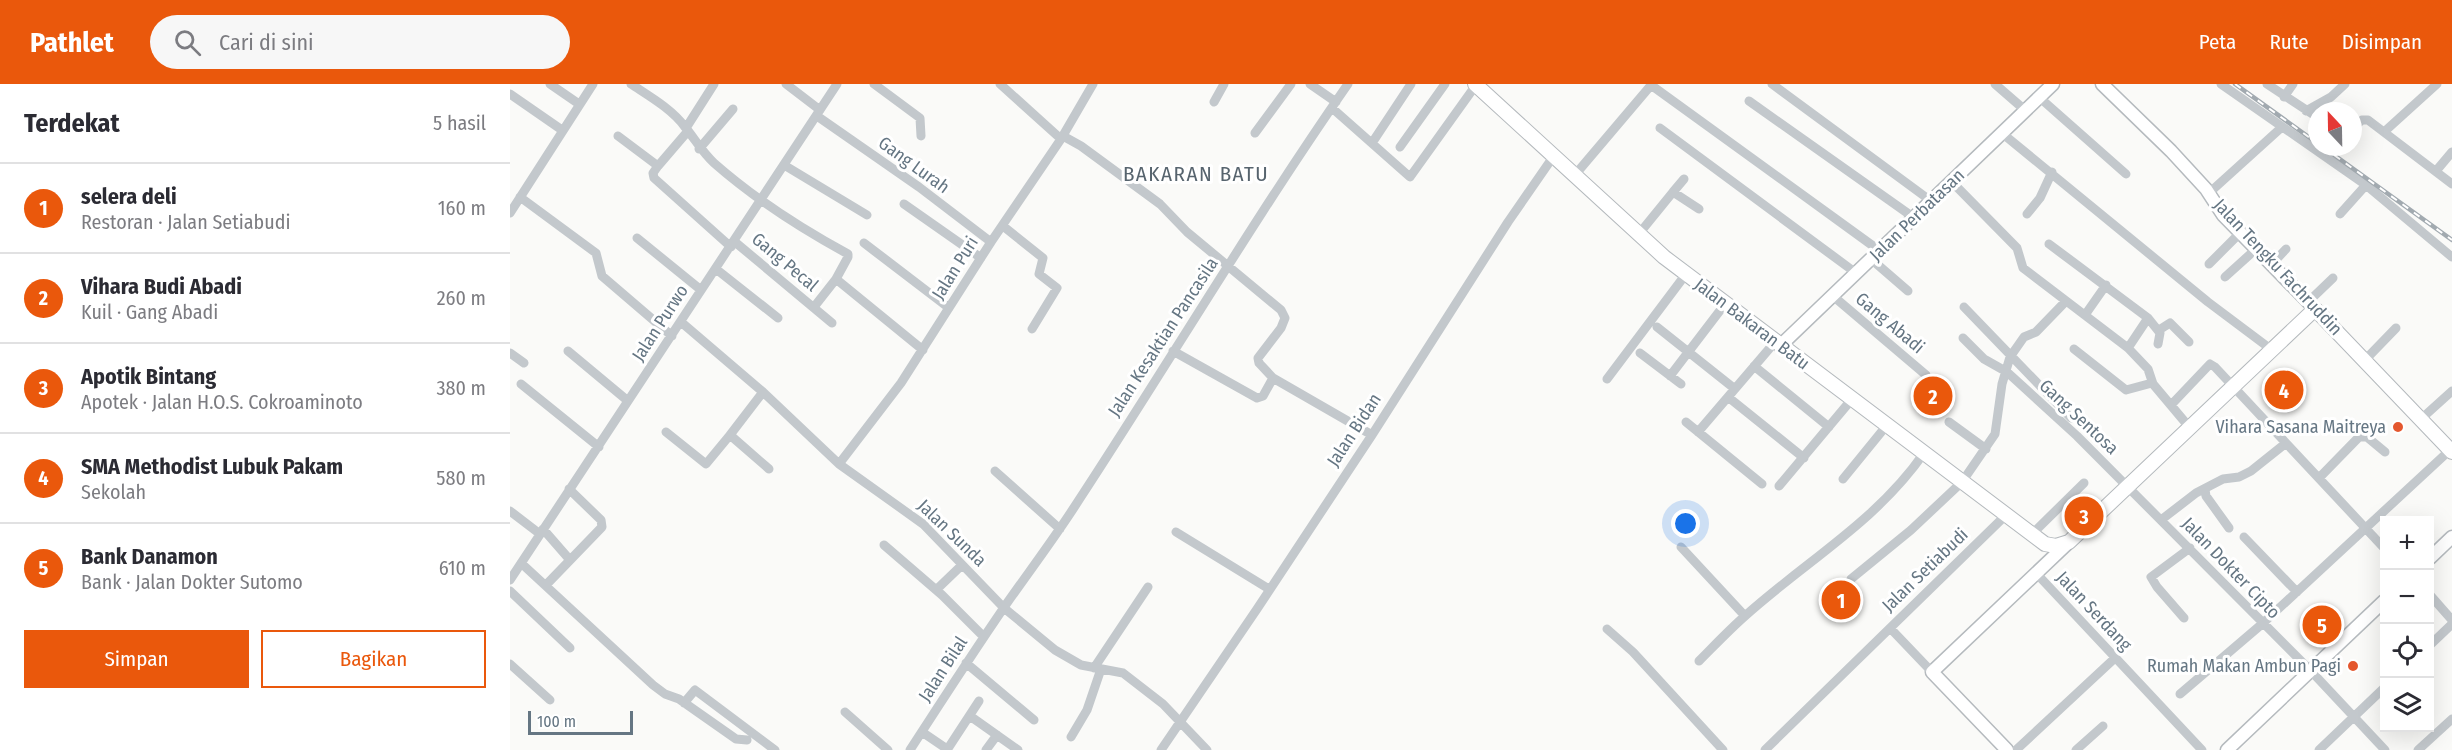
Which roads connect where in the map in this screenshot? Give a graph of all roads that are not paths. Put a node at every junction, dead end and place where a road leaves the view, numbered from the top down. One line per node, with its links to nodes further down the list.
1 (550, 84): 33 (street)
2 (593, 84): 33 (street)
3 (631, 84): 42 (street)
4 (714, 84): 42 (street)
5 (786, 84): 38 (street, Gang Lurah)
6 (837, 84): 38 (street, Jalan Purwo)
7 (874, 84): 48 (street)
8 (1000, 84): 49 (street)
9 (1092, 84): 49 (street, Jalan Puri)
10 (1223, 84): 31 (street)
11 (1292, 84): 45 (street)
12 (1310, 84): 34 (street)
13 (1348, 84): 34 (street, Jalan Kesaktian Pancasila)
14 (1411, 84): 50 (street)
15 (1445, 84): 51 (street)
16 (1476, 84): 50 (street); 54 (highway, Jalan Bakaran Batu)
17 (1651, 84): 60 (street); 87 (street)
18 (1772, 84): 69 (street)
19 (1995, 84): 36 (street)
20 (2053, 84): 29 (main road, Jalan Perbatasan)
21 (2102, 84): 66 (main road, Jalan Tengku Fachruddin)
22 (2221, 84): 40 (street)
23 (2267, 84): 28 (street)
24 (2293, 84): 28 (street)
25 (2345, 84): 32 (street)
26 (2437, 84): 44 (street)
27 (510, 94): 43 (street)
28 (2284, 97): 37 (street)
29 (2040, 98): 36 (main road, Jalan Perbatasan); 59 (street)
30 (1749, 101): 76 (street)
31 (1214, 102)
32 (2325, 102)
33 (579, 104): 43 (street)
34 (1334, 105): 50 (street); 92 (street, Jalan Kesaktian Pancasila)
35 (733, 110): 52 (street)
36 (2026, 111): 46 (main road, Jalan Perbatasan)
37 (2308, 111)
38 (819, 113): 55 (street, Jalan Purwo); 81 (street, Gang Lurah)
39 (2362, 120): 44 (street)
40 (2282, 127): 64 (street); 66 (street)
41 (1660, 128): 94 (street)
42 (687, 129): 52 (street); 56 (street)
43 (562, 130): 67 (street)
44 (2384, 132): 57 (street)
45 (1256, 133)
46 (2002, 134): 58 (street); 62 (main road, Jalan Perbatasan)
47 (618, 136): 56 (street, Gang Pecal)
48 (921, 136)
49 (1062, 137): 77 (street, Jalan Puri); 92 (street)
50 (1372, 143)
51 (1400, 147)
52 (699, 149): 68 (street)
53 (2452, 152): 57 (street)
54 (1553, 157): 60 (highway, Jalan Bakaran Batu); 161 (street, Jalan Bidan)
55 (784, 165): 68 (street, Jalan Purwo); 75 (street)
56 (656, 170): 83 (street, Gang Pecal)
57 (2436, 171): 63 (street)
58 (2052, 172): 73 (street); 126 (street)
59 (2126, 174)
60 (1574, 176): 79 (highway, Jalan Bakaran Batu)
61 (1684, 179): 65 (street)
62 (1952, 181): 69 (main road, Jalan Perbatasan); 103 (street)
63 (2451, 182)
64 (2366, 185): 74 (street); 88 (street)
65 (1673, 192): 71 (street); 79 (street)
66 (2209, 193): 78 (main road, Jalan Tengku Fachruddin)
67 (520, 197): 72 (street); 118 (street)
68 (762, 200): 83 (street, Jalan Purwo); 98 (street)
69 (1931, 201): 76 (main road, Jalan Perbatasan)
70 (904, 204): 89 (street)
71 (1699, 209)
72 (510, 213)
73 (2027, 214)
74 (2340, 214)
75 (867, 215)
76 (1913, 217): 87 (main road, Jalan Perbatasan)
77 (1003, 226): 81 (street, Jalan Puri); 116 (street)
78 (2241, 232): 85 (main road, Jalan Tengku Fachruddin); 90 (street)
79 (1638, 235): 95 (highway, Jalan Bakaran Batu)
80 (637, 238): 100 (street)
81 (991, 242): 89 (street, Jalan Puri)
82 (864, 243): 107 (street)
83 (733, 244): 93 (street, Jalan Purwo); 106 (street, Gang Pecal)
84 (2049, 244): 99 (street)
85 (2256, 249): 91 (main road, Jalan Tengku Fachruddin); 96 (street)
86 (2286, 249): 91 (street)
87 (1876, 255): 94 (main road, Jalan Perbatasan); 101 (street)
88 (2452, 257)
89 (981, 258): 107 (street, Jalan Puri)
90 (2209, 264)
91 (2272, 264): 105 (main road, Jalan Tengku Fachruddin)
92 (1228, 266): 128 (street, Jalan Kesaktian Pancasila); 139 (street)
93 (716, 269): 100 (street, Jalan Purwo); 110 (street)
94 (1856, 273): 102 (main road, Jalan Perbatasan)
95 (1686, 274): 104 (highway, Jalan Bakaran Batu); 140 (street)
96 (2225, 277)
97 (2333, 278): 105 (street)
98 (836, 279): 106 (street); 125 (street)
99 (2106, 285): 109 (street); 111 (street)
100 (702, 290): 112 (street, Jalan Purwo)
101 (1908, 291)
102 (1833, 296): 121 (main road, Jalan Perbatasan); 137 (street, Gang Abadi)
103 (2066, 301): 109 (street); 132 (street)
104 (1725, 304): 121 (highway, Jalan Bakaran Batu); 131 (street)
105 (2312, 305): 126 (highway); 133 (highway, Jalan Tengku Fachruddin)
106 (814, 307): 113 (street, Gang Pecal)
107 (949, 308): 125 (street, Jalan Puri)
108 (1964, 308): 132 (street)
109 (2085, 315): 123 (street)
110 (778, 318)
111 (2148, 318): 117 (street); 123 (street)
112 (681, 322): 118 (street, Jalan Purwo); 146 (street, Jalan Sunda)
113 (832, 323)
114 (1657, 327): 131 (street)
115 (2396, 328): 133 (street)
116 (1032, 329)
117 (2159, 330): 120 (street); 122 (street)
118 (672, 336): 149 (street, Jalan Purwo)
119 (1963, 338): 136 (street, Gang Sentosa)
120 (2189, 342)
121 (1778, 344): 135 (street); 148 (highway, Jalan Bakaran Batu)
122 (2158, 344)
123 (2128, 348): 141 (street)
124 (2074, 349): 141 (street)
125 (923, 350): 169 (street, Jalan Puri)
126 (2272, 350): 144 (highway)
127 (568, 351): 149 (street)
128 (1173, 351): 139 (street); 186 (street, Jalan Kesaktian Pancasila)
129 (510, 353): 134 (street)
130 (1640, 353): 138 (street)
131 (1688, 353): 138 (street); 147 (street)
132 (2010, 357): 136 (street); 151 (street)
133 (2365, 360): 152 (highway, Jalan Tengku Fachruddin)
134 (524, 363)
135 (1754, 366): 147 (street); 156 (street)
136 (2007, 372): 164 (street); 178 (street, Gang Sentosa)
137 (1926, 375)
138 (1670, 376): 143 (street)
139 (1274, 378): 161 (street)
140 (1607, 379)
141 (2152, 383): 150 (street)
142 (522, 384): 163 (street)
143 (1681, 384)
144 (2234, 386): 150 (street); 157 (highway); 162 (street)
145 (2452, 391): 152 (street)
146 (763, 392): 160 (street); 169 (street, Jalan Sunda)
147 (1731, 393): 159 (street); 168 (street)
148 (1852, 399): 155 (highway, Jalan Bakaran Batu); 156 (street)
149 (628, 401): 163 (street, Jalan Purwo)
150 (2171, 405): 157 (street)
151 (2071, 417)
152 (2421, 419): 165 (highway, Jalan Tengku Fachruddin)
153 (1686, 422): 159 (street)
154 (1949, 422): 164 (street)
155 (1887, 425): 167 (highway, Jalan Bakaran Batu); 173 (street)
156 (1829, 427): 168 (street)
157 (2190, 428): 178 (highway)
158 (666, 432): 160 (street)
159 (1698, 432): 176 (street)
160 (730, 435): 170 (street)
161 (1372, 435): 208 (street, Jalan Bidan)
162 (2286, 443): 172 (street); 180 (street)
163 (599, 447): 179 (street, Jalan Purwo)
164 (1986, 449): 174 (street)
165 (2451, 451): 187 (street)
166 (2385, 452): 172 (street)
167 (1924, 453): 174 (highway, Jalan Bakaran Batu); 215 (street)
168 (1804, 458): 177 (street)
169 (839, 464): 202 (street, Jalan Sunda)
170 (769, 469)
171 (995, 471): 186 (street)
172 (2319, 478): 187 (street)
173 (1844, 479)
174 (1962, 482): 182 (highway, Jalan Bakaran Batu); 204 (street)
175 (2084, 483): 190 (street)
176 (1762, 484)
177 (1779, 486)
178 (2127, 487): 184 (street, Jalan Dokter Cipto); 193 (highway)
179 (569, 489): 189 (street, Jalan Purwo); 200 (street)
180 (2205, 490): 184 (street); 185 (street)
181 (510, 511): 189 (street)
182 (2006, 514): 190 (highway, Jalan Bakaran Batu); 219 (street, Jalan Setiabudi)
183 (510, 517): 189 (street)
184 (2160, 520): 198 (street, Jalan Dokter Cipto)
185 (2229, 528)
186 (1060, 529): 214 (street, Jalan Kesaktian Pancasila)
187 (2366, 529): 194 (street); 211 (street)
188 (1176, 532): 208 (street)
189 (541, 534): 200 (street); 201 (street, Jalan Purwo)
190 (2032, 534): 195 (highway, Jalan Bakaran Batu)
191 (2244, 537): 211 (street)
192 (2452, 537): 199 (main road)
193 (2069, 542): 195 (highway); 203 (main road)
194 (2380, 543)
195 (2045, 544): 203 (main road)
196 (884, 545): 209 (street)
197 (1681, 548): 215 (street)
198 (2190, 548): 216 (street); 218 (street, Jalan Dokter Cipto)
199 (2434, 554)
200 (570, 560): 206 (street)
201 (521, 563): 205 (street, Jalan Purwo); 206 (street)
202 (962, 565): 209 (street); 214 (street, Jalan Sunda)
203 (2040, 570): 224 (street, Jalan Serdang); 230 (main road)
204 (1851, 579)
205 (510, 580)
206 (546, 585): 234 (street)
207 (1148, 587): 228 (street)
208 (1269, 589): 241 (street, Jalan Bidan)
209 (936, 590): 221 (street)
210 (510, 591): 223 (street)
211 (2297, 592): 218 (street)
212 (2434, 600): 217 (street)
213 (2380, 606): 229 (main road)
214 (1004, 608): 221 (street, Jalan Bilal); 228 (street, Jalan Sunda)
215 (1745, 616): 225 (street)
216 (2184, 618)
217 (2452, 622): 222 (street)
218 (2262, 624): 229 (street, Jalan Dokter Cipto); 232 (street)
219 (1890, 628): 230 (street); 256 (street, Jalan Setiabudi)
220 (1607, 629): 255 (street)
221 (984, 637): 226 (street, Jalan Bilal)
222 (2434, 641)
223 (570, 648)
224 (2115, 658): 258 (street); 260 (street, Jalan Serdang)
225 (1699, 661)
226 (966, 663): 240 (street); 243 (street, Jalan Bilal)
227 (510, 664): 233 (street)
228 (1097, 669): 241 (street, Jalan Sunda); 245 (street)
229 (2310, 670): 238 (street, Jalan Dokter Cipto); 261 (main road)
230 (1932, 672): 257 (main road)
231 (2380, 693): 238 (street)
232 (2180, 694)
233 (550, 700)
234 (681, 701): 246 (street); 247 (street)
235 (980, 701): 237 (street)
236 (845, 712): 248 (street)
237 (970, 716): 244 (street); 250 (street)
238 (2353, 718): 262 (street); 263 (street, Jalan Dokter Cipto)
239 (2452, 718): 264 (street)
240 (1034, 720)
241 (1179, 720): 253 (street, Jalan Bidan); 254 (street, Jalan Sunda)
242 (2103, 726): 259 (street)
243 (922, 732): 249 (street, Jalan Bilal); 250 (street)
244 (997, 735): 251 (street); 252 (street)
245 (1071, 737)
246 (747, 740)
247 (775, 750)
248 (888, 750)
249 (910, 750)
250 (947, 750)
251 (986, 750)
252 (1018, 750)
253 (1161, 750)
254 (1207, 750)
255 (1723, 750)
256 (1765, 750)
257 (2007, 750)
258 (2016, 750)
259 (2076, 750)
260 (2202, 750)
261 (2227, 750)
262 (2319, 750)
263 (2385, 750)
264 (2418, 750)

